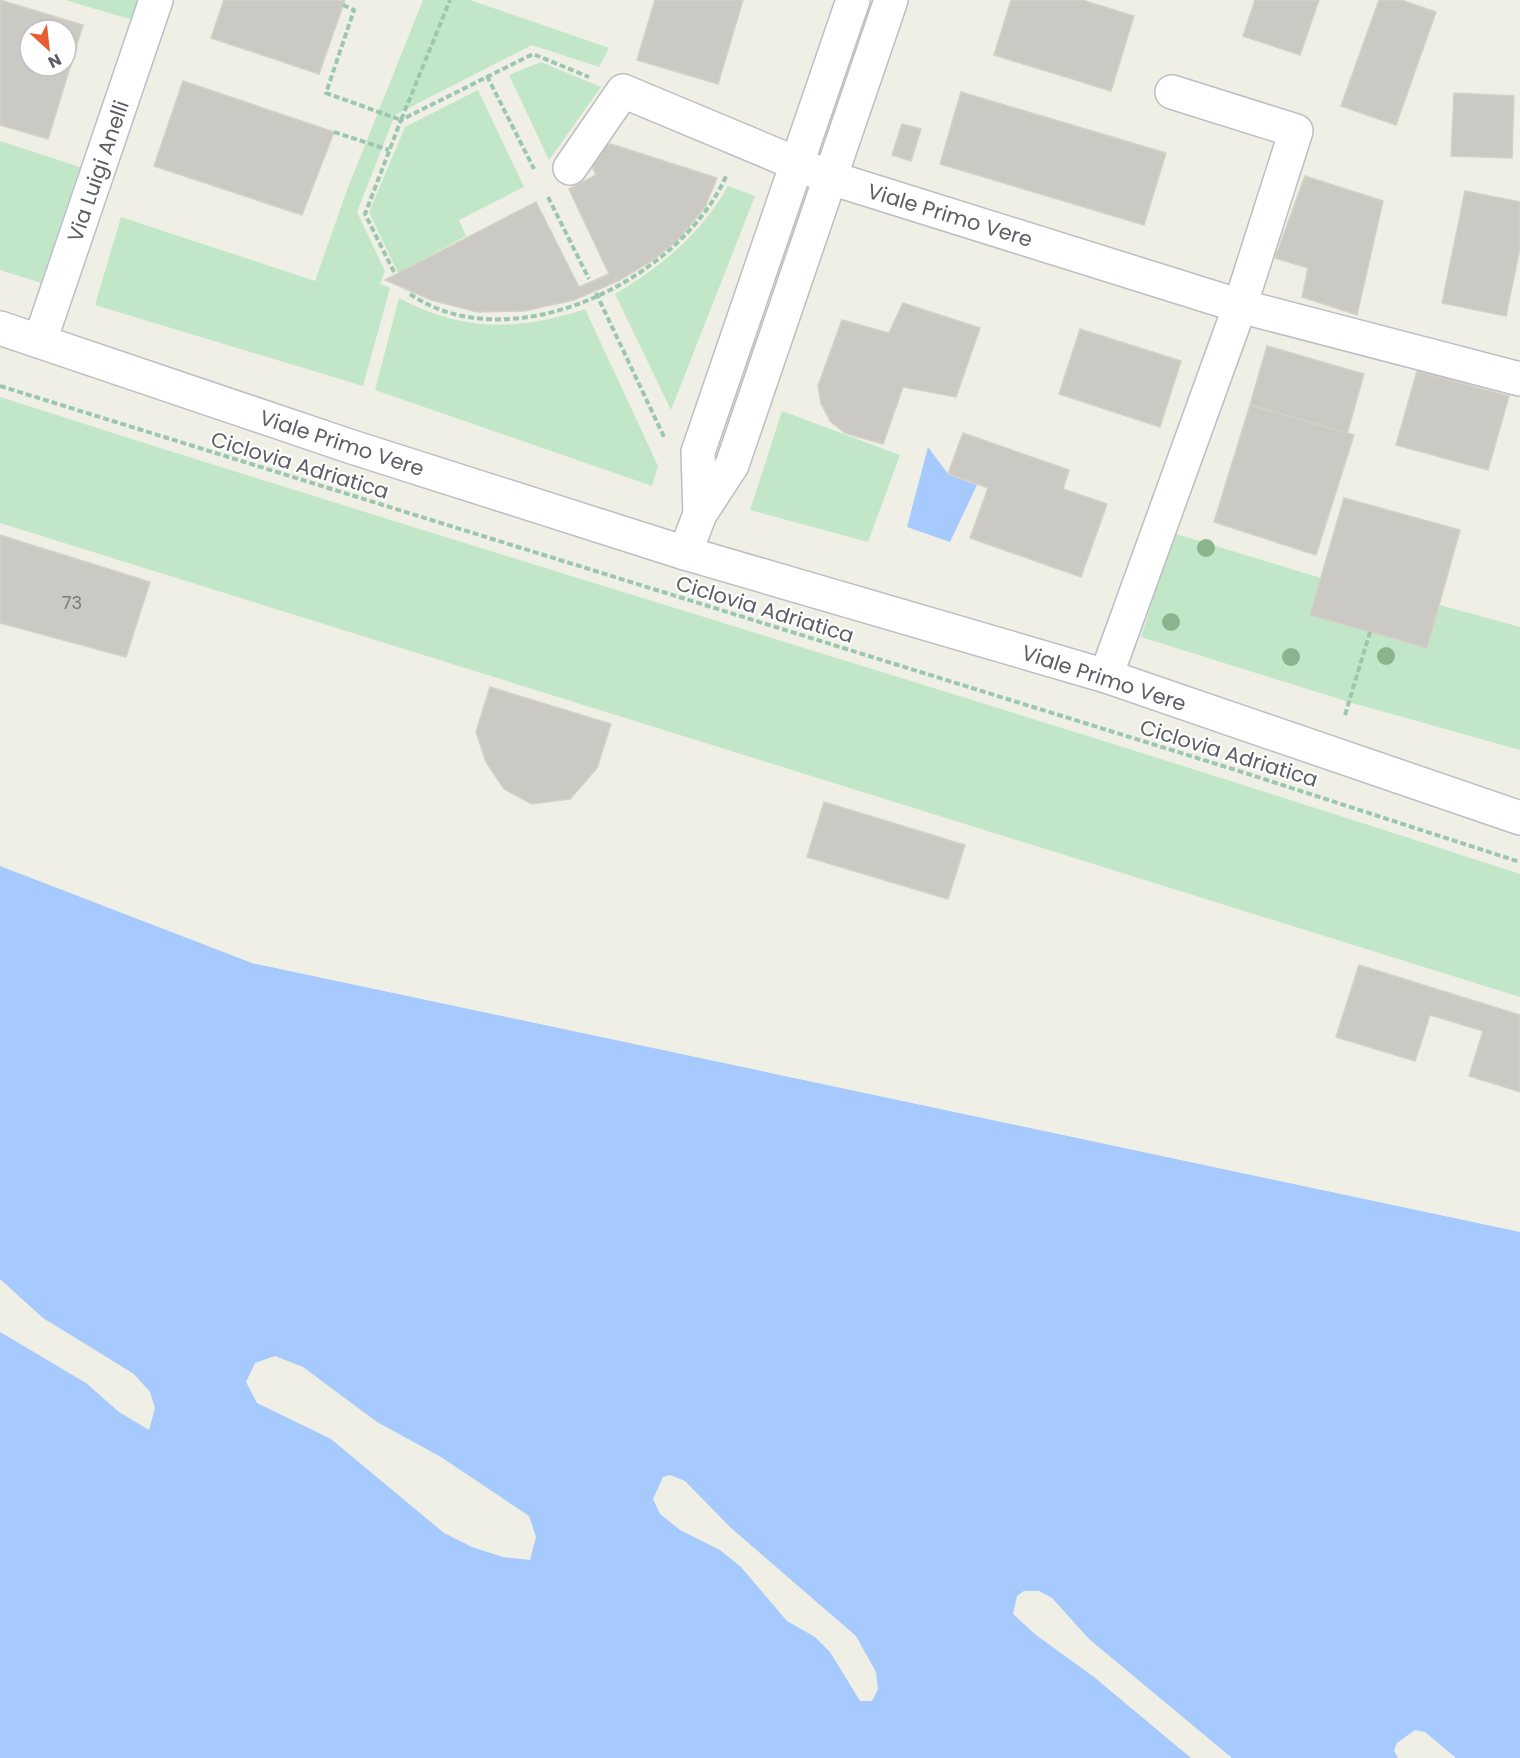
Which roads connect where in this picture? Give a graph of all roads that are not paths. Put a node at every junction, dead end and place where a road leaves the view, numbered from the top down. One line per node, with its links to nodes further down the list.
1 (156, 0): 10 (street, Via Luigi Anelli)
2 (853, 0): 5 (street)
3 (891, 0): 7 (street)
4 (1172, 92): 8 (street)
5 (796, 165): 6 (street, Viale Primo Vere); 7 (street, Viale Primo Vere); 12 (street)
6 (570, 168)
7 (831, 178): 8 (street, Viale Primo Vere); 12 (street)
8 (1240, 306): 11 (street, Viale Primo Vere); 14 (street)
9 (0, 328): 10 (street, Viale Primo Vere)
10 (40, 341): 13 (street, Viale Primo Vere)
11 (1520, 379)
12 (700, 514): 13 (street)
13 (685, 553): 14 (street, Viale Primo Vere)
14 (1106, 676): 15 (street, Viale Primo Vere)
15 (1520, 818)

